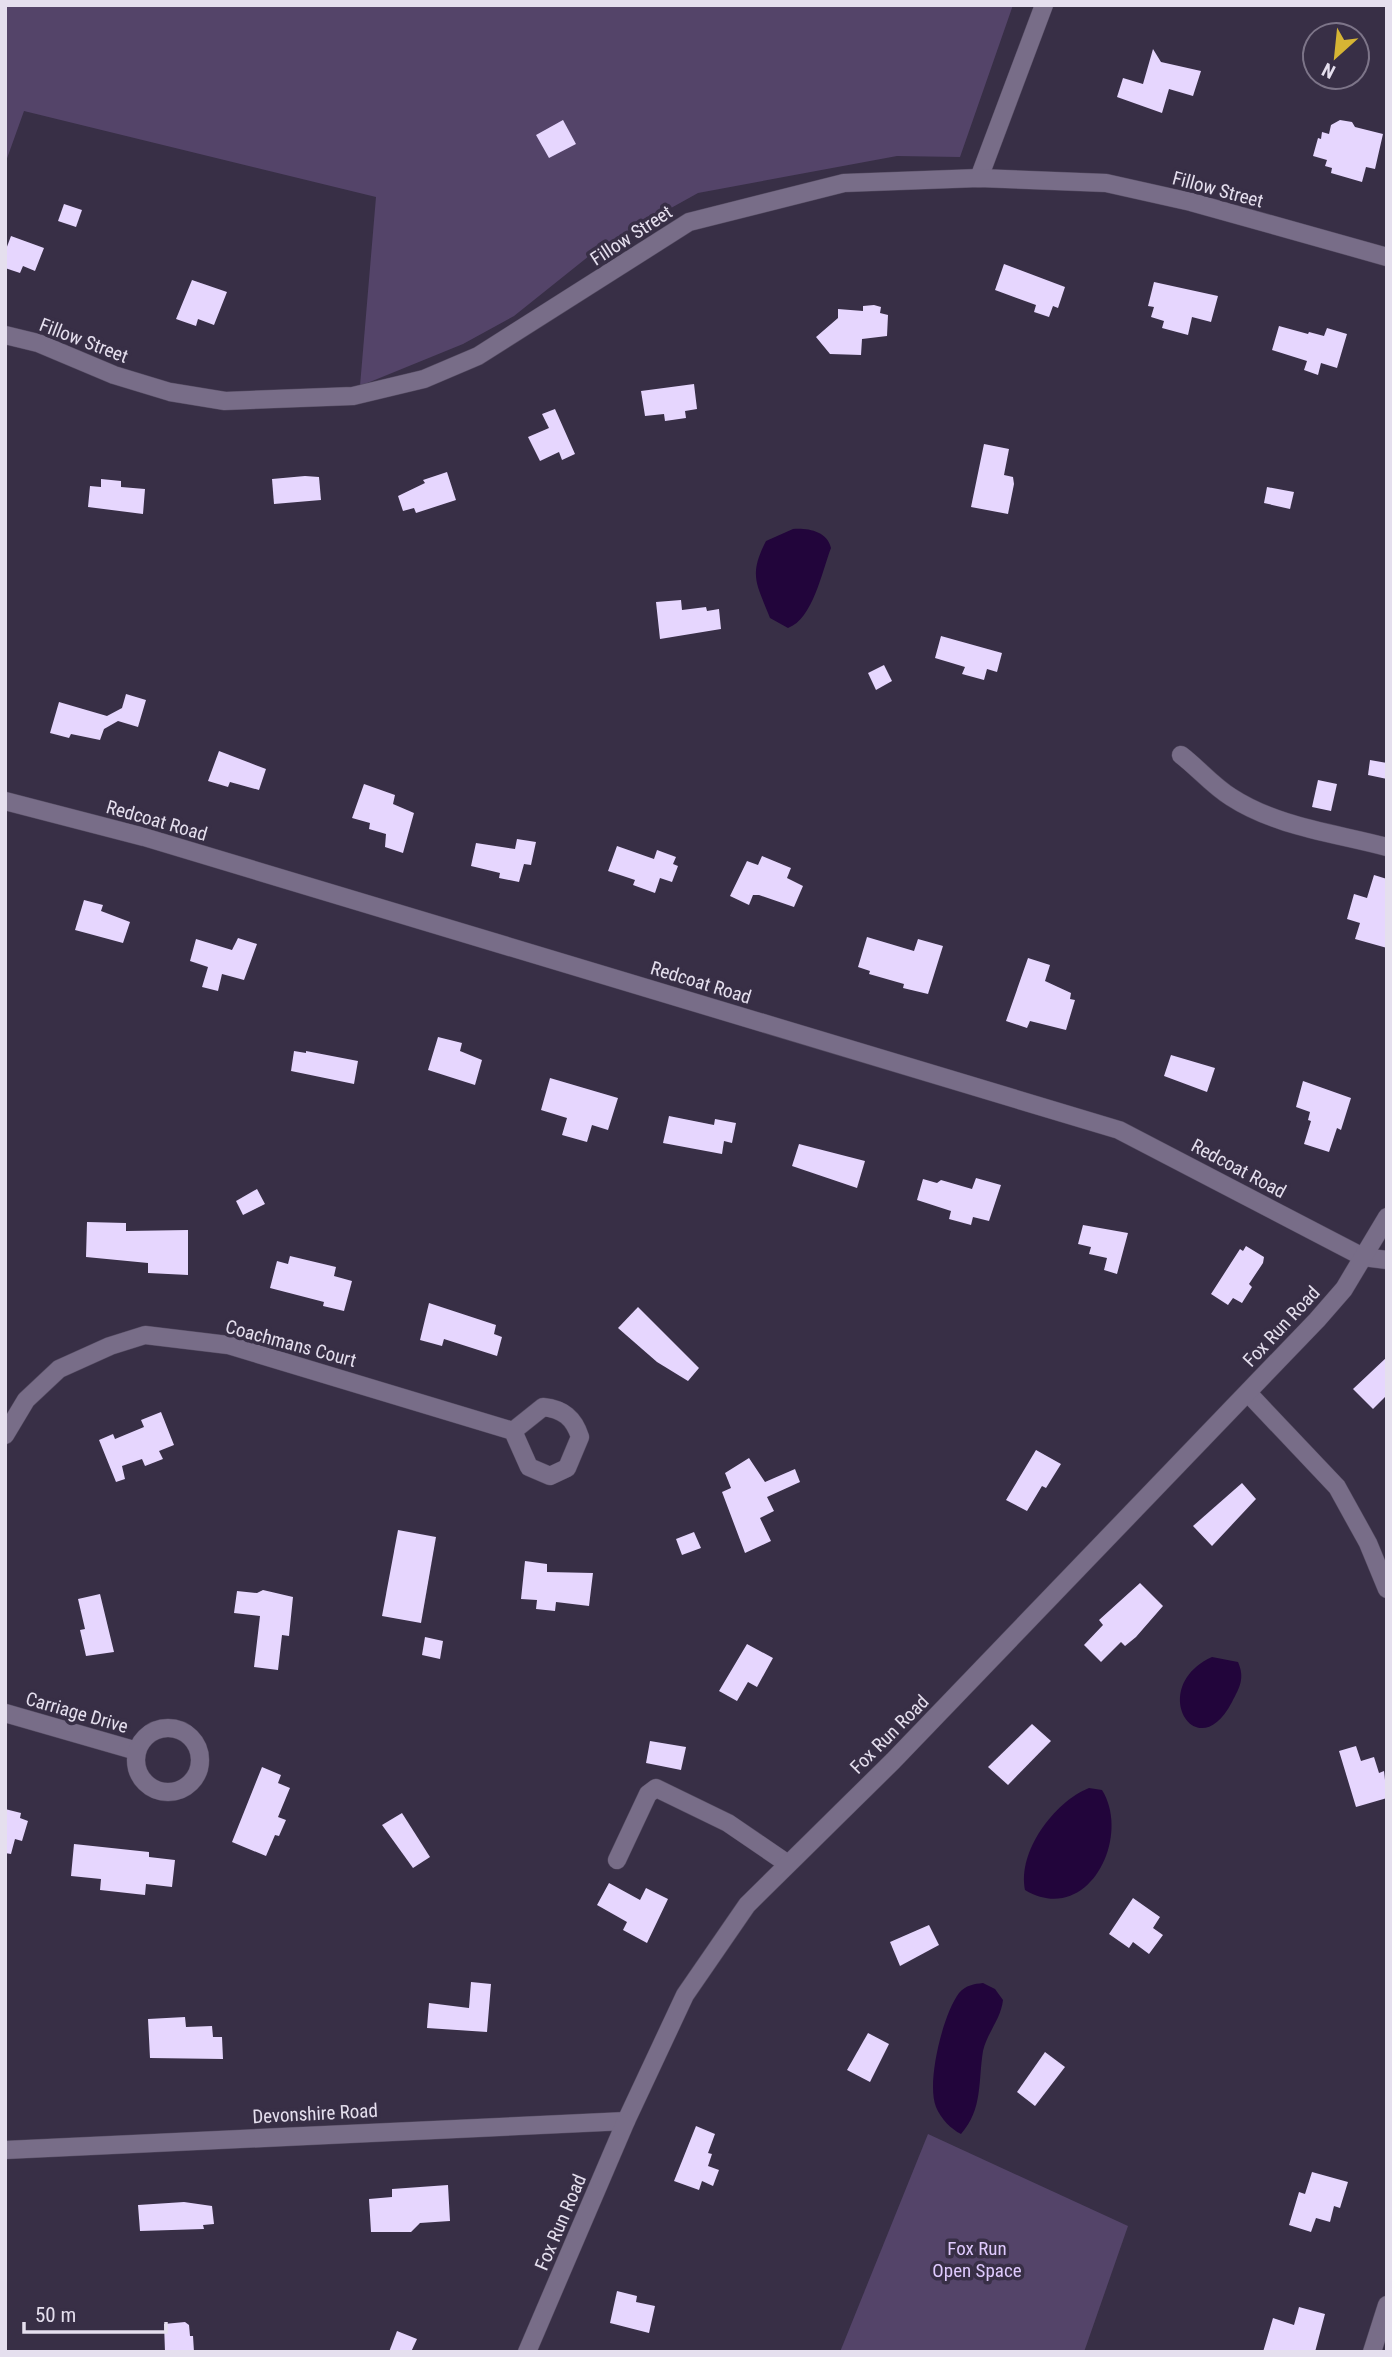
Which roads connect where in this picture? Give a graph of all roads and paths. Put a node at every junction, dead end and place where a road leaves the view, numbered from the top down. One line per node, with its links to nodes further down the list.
1 (1044, 5): 2 (street)
2 (979, 178): 3 (street, Fillow Street); 4 (street, Fillow Street)
3 (1387, 257)
4 (5, 335)
5 (1181, 755): 7 (street)
6 (5, 801): 9 (street, Redcoat Road)
7 (1387, 847)
8 (1387, 1217): 9 (street, Fox Run Road)
9 (1363, 1257): 10 (street); 11 (street, Fox Run Road)
10 (1387, 1260)
11 (1248, 1393): 14 (street); 18 (street, Fox Run Road)
12 (513, 1431): 13 (street, Coachmans Court)
13 (5, 1435)
14 (1387, 1589)
15 (5, 1713): 16 (street, Carriage Drive)
16 (136, 1751)
17 (617, 1860): 18 (street)
18 (788, 1864): 19 (street, Fox Run Road)
19 (626, 2121): 20 (street, Devonshire Road); 22 (street, Fox Run Road)
20 (5, 2150)
21 (1387, 2305): 23 (street)
22 (527, 2352)
23 (1372, 2352)

